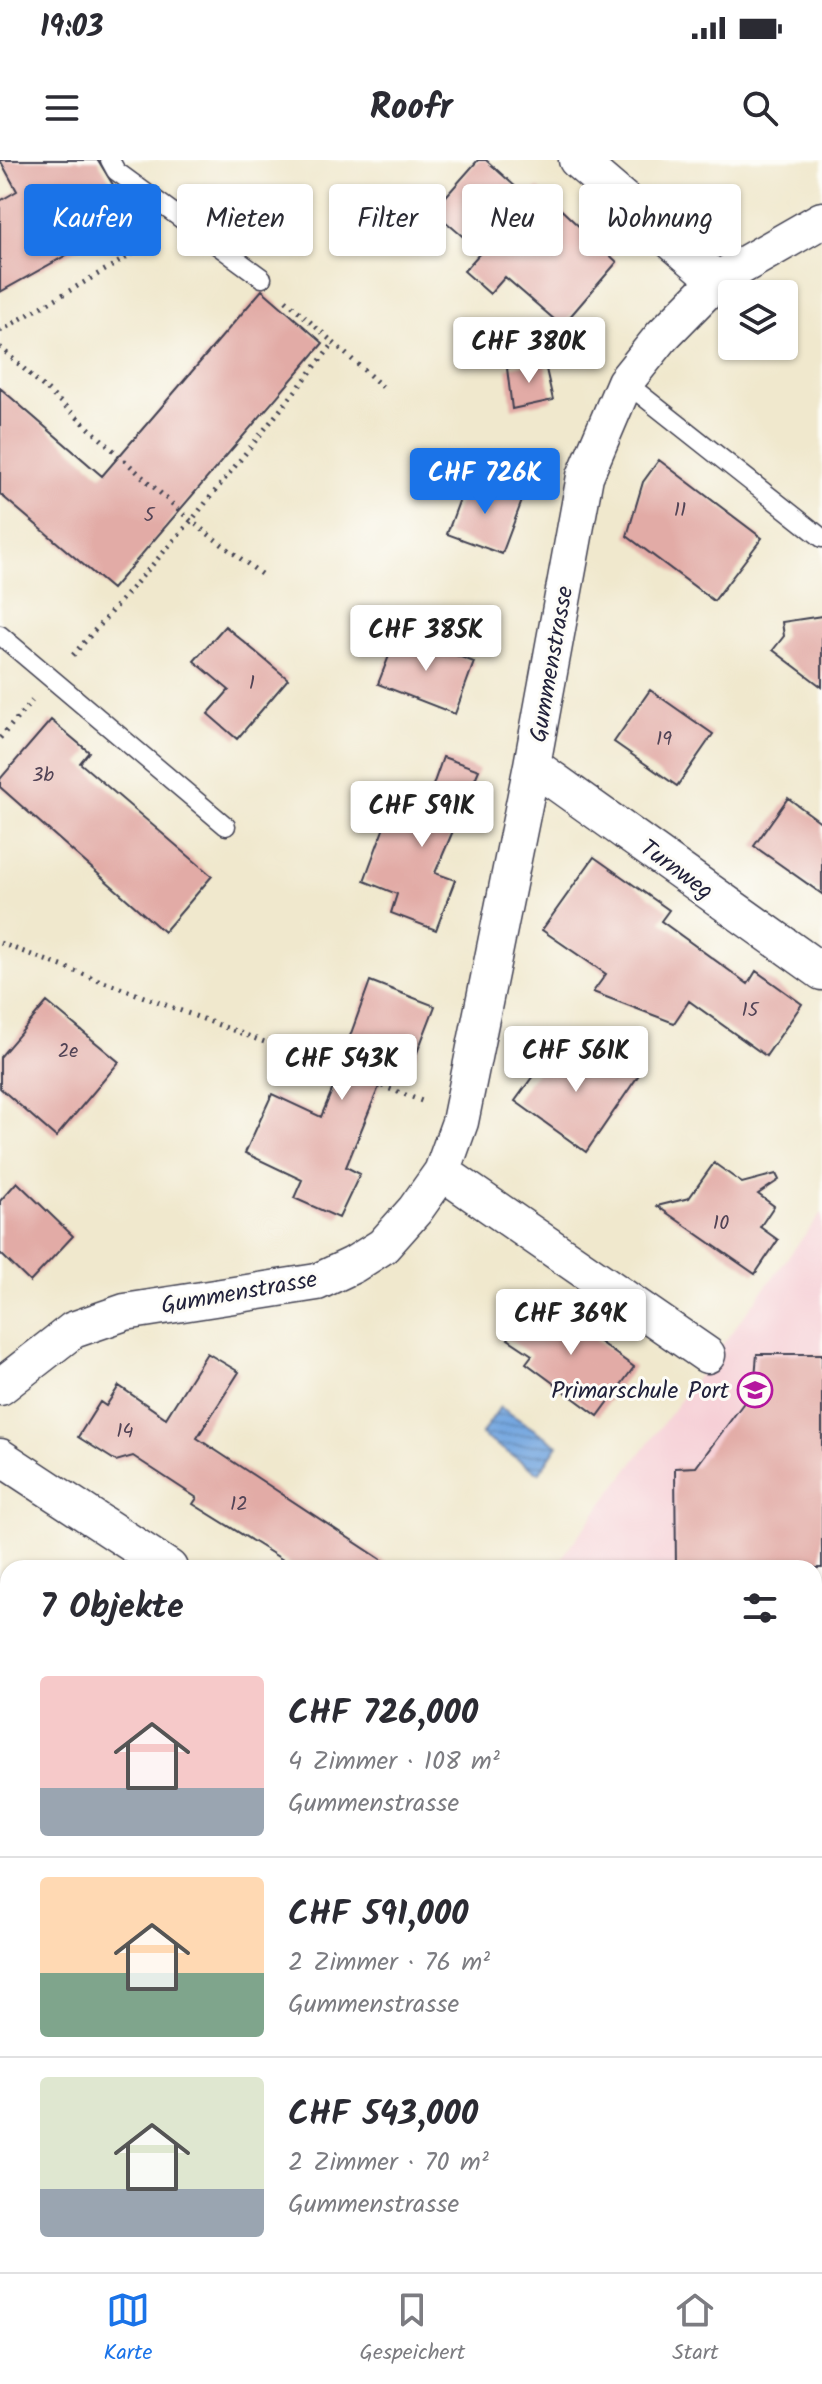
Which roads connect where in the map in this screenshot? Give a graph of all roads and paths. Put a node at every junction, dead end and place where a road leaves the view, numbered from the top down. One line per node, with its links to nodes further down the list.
1 (110, 160): 3 (lane)
2 (577, 160): 8 (street)
3 (177, 216)
4 (822, 220): 8 (street, Gummenstrasse)
5 (177, 229): 9 (path)
6 (232, 256): 7 (lane)
7 (262, 278): 10 (path)
8 (717, 280): 12 (street, Gummenstrasse)
9 (0, 331)
10 (334, 343): 13 (path); 14 (path)
11 (0, 347): 14 (path)
12 (625, 382): 15 (lane); 20 (street, Gummenstrasse)
13 (386, 390)
14 (191, 521): 16 (path); 18 (path)
15 (822, 538)
16 (261, 574)
17 (0, 635): 18 (lane)
18 (51, 679): 19 (path); 21 (lane)
19 (0, 738)
20 (532, 765): 23 (street, Turnweg); 25 (street, Gummenstrasse)
21 (226, 826)
22 (0, 943): 24 (path)
23 (822, 972)
24 (435, 1106)
25 (442, 1172): 26 (street); 27 (street, Gummenstrasse)
26 (707, 1355)
27 (0, 1387)
28 (0, 1457): 29 (street)
29 (157, 1560)

